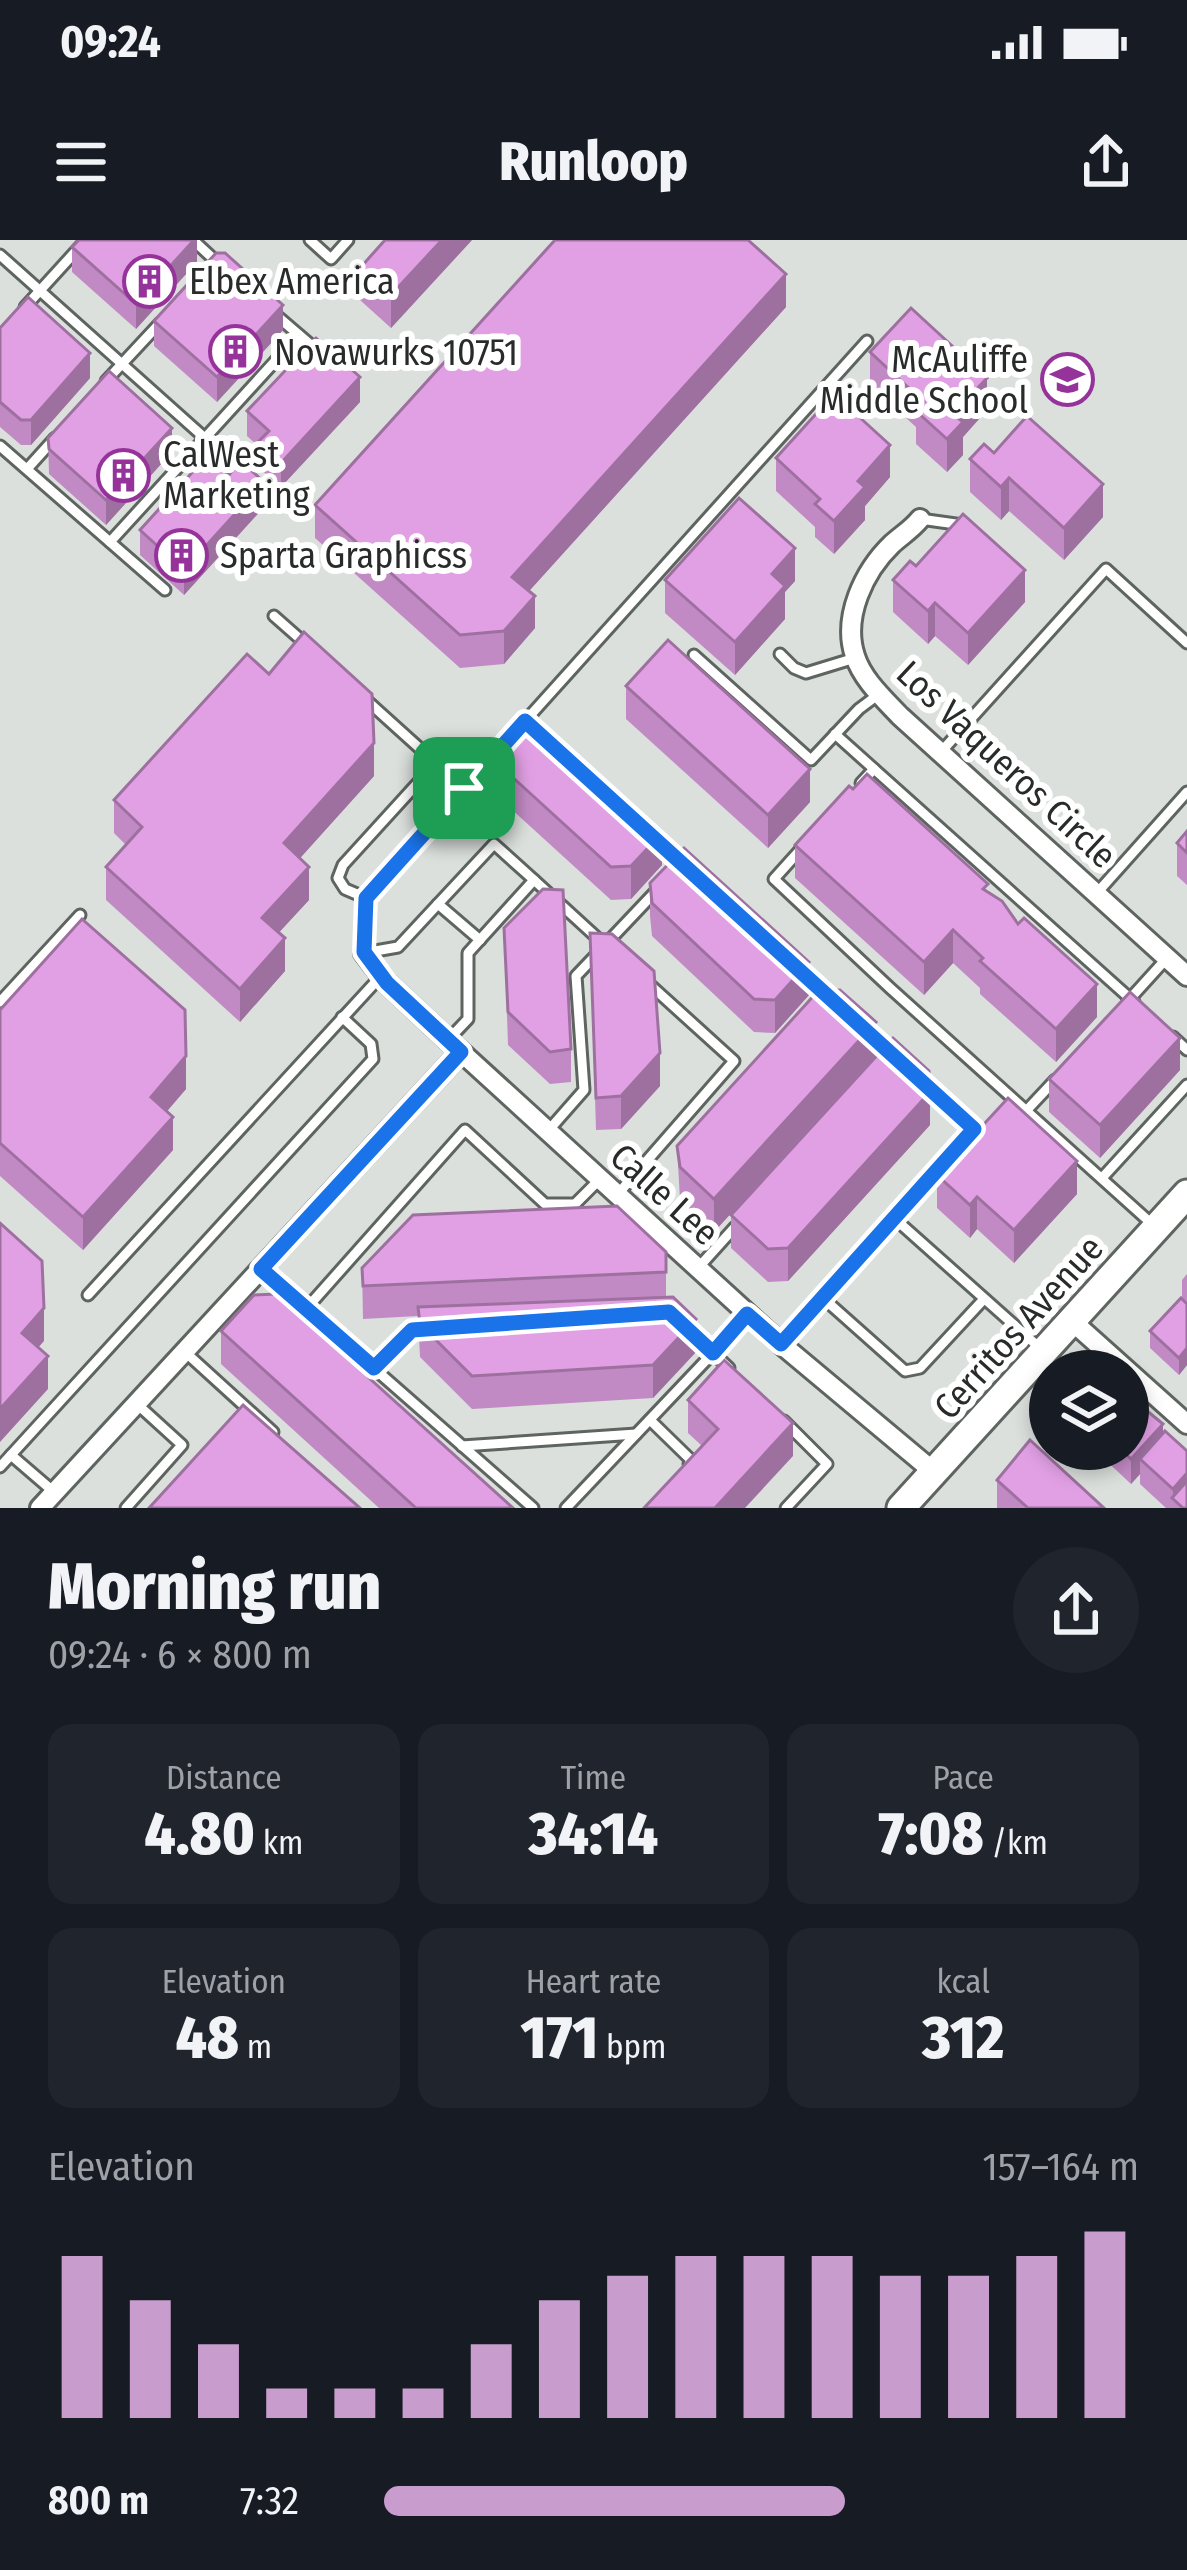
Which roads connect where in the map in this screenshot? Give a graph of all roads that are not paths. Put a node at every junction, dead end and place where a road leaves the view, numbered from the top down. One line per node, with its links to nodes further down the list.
1 (86, 240): 9 (lane)
2 (193, 240): 6 (lane)
3 (310, 240): 4 (lane)
4 (348, 240)
5 (0, 255): 9 (lane)
6 (216, 261): 7 (lane); 8 (lane)
7 (232, 276)
8 (200, 278)
9 (40, 291): 12 (lane); 16 (lane)
10 (266, 305): 13 (lane)
11 (169, 313): 16 (lane)
12 (13, 320)
13 (299, 335): 15 (lane); 19 (lane)
14 (867, 341): 35 (lane)
15 (327, 360)
16 (122, 364): 17 (lane); 19 (lane)
17 (91, 399)
18 (58, 434): 21 (lane)
19 (205, 438): 22 (lane); 25 (lane)
20 (0, 446): 21 (lane)
21 (27, 470): 25 (lane)
22 (248, 476)
23 (920, 519): 24 (lane); 31 (street, Los Vaqueros Circle)
24 (975, 527)
25 (110, 542): 26 (lane)
26 (164, 590)
27 (274, 616): 32 (lane)
28 (1187, 643): 38 (lane)
29 (780, 654): 31 (lane)
30 (694, 655): 36 (lane)
31 (855, 658): 34 (street, Los Vaqueros Circle)
32 (323, 660)
33 (355, 689): 39 (lane)
34 (879, 694): 36 (lane); 38 (street, Los Vaqueros Circle)
35 (525, 721): 37 (lane); 42 (lane)
36 (835, 734): 40 (lane)
37 (542, 737)
38 (940, 753): 47 (street, Los Vaqueros Circle)
39 (436, 763): 42 (lane); 48 (lane)
40 (874, 769): 41 (lane); 60 (lane)
41 (859, 785)
42 (464, 788): 48 (lane)
43 (1187, 792): 47 (lane)
44 (647, 832): 52 (lane)
45 (802, 848): 72 (lane)
46 (534, 880): 49 (lane); 51 (lane); 52 (lane)
47 (1096, 893): 54 (street, Los Vaqueros Circle)
48 (366, 898): 53 (lane)
49 (438, 904): 51 (lane); 53 (lane)
50 (80, 915): 61 (lane)
51 (480, 940): 67 (lane)
52 (605, 945): 55 (lane); 73 (lane)
53 (364, 952): 58 (street, Calle Lee)
54 (1167, 958): 59 (street, Los Vaqueros Circle); 60 (lane)
55 (622, 959)
56 (787, 959): 62 (lane)
57 (638, 974): 77 (lane)
58 (381, 976): 65 (lane); 67 (street, Calle Lee)
59 (1187, 976)
60 (1130, 999): 63 (lane); 64 (lane)
61 (0, 1002)
62 (839, 1006)
63 (1144, 1011)
64 (1115, 1015)
65 (343, 1017): 83 (lane); 106 (lane)
66 (1159, 1024): 68 (lane)
67 (455, 1046): 73 (street, Calle Lee); 82 (street)
68 (1187, 1050)
69 (908, 1069): 78 (lane)
70 (1056, 1079): 72 (lane)
71 (1187, 1085): 74 (lane)
72 (1026, 1111): 74 (lane)
73 (548, 1131): 75 (street, Calle Lee)
74 (1102, 1178): 80 (lane)
75 (600, 1179): 77 (street, Calle Lee); 86 (lane)
76 (1187, 1194): 80 (main road, Cerritos Avenue)
77 (617, 1195): 81 (street, Calle Lee)
78 (894, 1218): 84 (lane); 85 (lane)
79 (742, 1219): 81 (lane)
80 (1156, 1228): 88 (main road, Cerritos Avenue)
81 (698, 1268): 87 (street, Calle Lee)
82 (261, 1269): 86 (lane); 94 (street)
83 (88, 1295)
84 (823, 1298): 85 (lane); 91 (lane)
85 (984, 1299): 92 (lane)
86 (306, 1309): 96 (lane)
87 (747, 1314): 91 (street, Calle Lee); 95 (lane)
88 (1073, 1322): 93 (main road, Cerritos Avenue); 102 (street)
89 (684, 1326): 95 (lane)
90 (436, 1329): 96 (lane)
91 (781, 1344): 108 (street, Calle Lee)
92 (1042, 1350)
93 (1048, 1350)
94 (184, 1351): 99 (street); 104 (lane)
95 (713, 1353): 98 (lane); 101 (lane)
96 (374, 1368): 105 (lane)
97 (1029, 1370): 108 (main road, Cerritos Avenue)
98 (746, 1384)
99 (136, 1403): 110 (street); 112 (lane)
100 (778, 1416): 115 (lane)
101 (650, 1420): 103 (lane); 109 (lane)
102 (1186, 1420)
103 (636, 1434): 105 (lane); 114 (lane)
104 (288, 1445)
105 (462, 1446): 113 (lane)
106 (11, 1455): 107 (lane); 110 (lane)
107 (0, 1467)
108 (934, 1472): 116 (main road, Cerritos Avenue)
109 (678, 1476)
110 (54, 1492): 111 (street)
111 (40, 1508)
112 (126, 1508)
113 (533, 1508)
114 (566, 1508)
115 (786, 1508)
116 (901, 1508)

